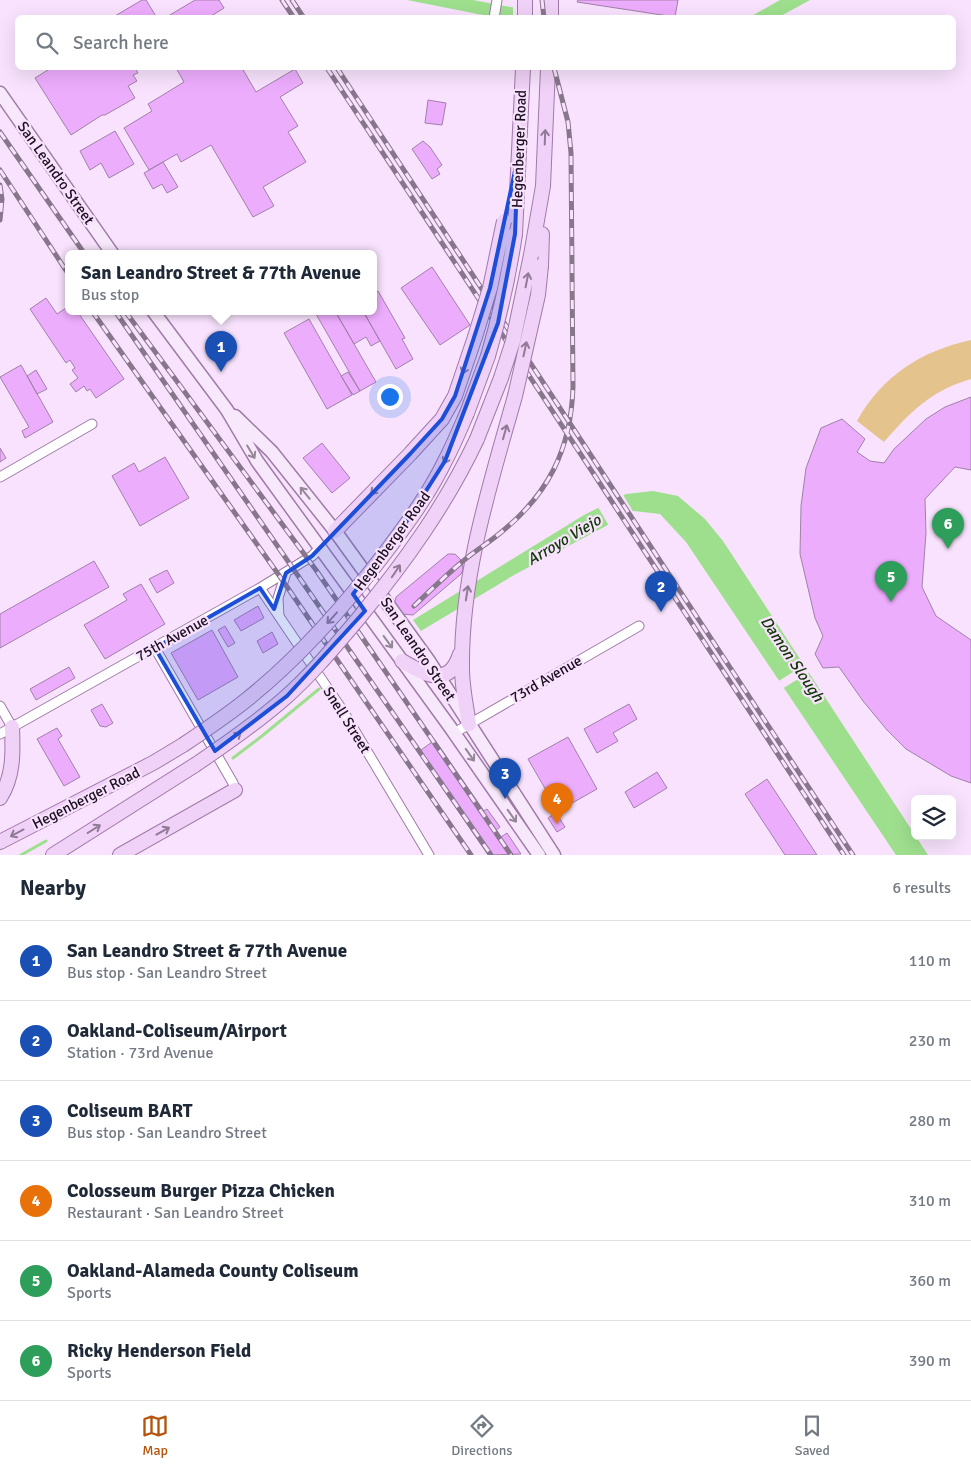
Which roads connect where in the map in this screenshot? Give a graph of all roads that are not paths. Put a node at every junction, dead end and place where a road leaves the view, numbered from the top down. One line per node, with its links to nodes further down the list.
1 (497, 0): 2 (street)
2 (494, 15)
3 (523, 70): 6 (main road, Hegenberger Road)
4 (548, 70): 7 (main road, Hegenberger Road, one-way to 4)
5 (0, 93): 8 (main road, San Leandro Street)
6 (518, 158): 13 (main road, one-way to 13, bridge); 30 (main road, Hegenberger Road, one-way to 30, bridge)
7 (543, 186): 19 (main road, one-way to 7, bridge); 31 (main road, Hegenberger Road, one-way to 7, bridge)
8 (110, 250)
9 (156, 315): 10 (main road, San Leandro Street)
10 (228, 410): 13 (main road, San Leandro Street, one-way to 10); 14 (main road, San Leandro Street, one-way to 14)
11 (92, 424): 12 (street)
12 (0, 477)
13 (335, 531): 14 (main road, 75th Avenue); 22 (main road, San Leandro Street)
14 (320, 548): 15 (street, 75th Avenue); 21 (main road, San Leandro Street, one-way to 21)
15 (286, 573): 16 (street, 75th Avenue); 17 (street)
16 (260, 588): 17 (street, Snell Street); 20 (street, 75th Avenue)
17 (279, 617): 33 (street, Snell Street)
18 (639, 626): 24 (street, 73rd Avenue)
19 (462, 641): 22 (main road); 24 (main road)
20 (155, 648): 25 (street, 75th Avenue); 28 (street)
21 (402, 661): 22 (main road); 26 (main road, San Leandro Street)
22 (439, 676): 24 (main road, San Leandro Street)
23 (0, 706): 25 (street)
24 (469, 724): 26 (street, 73rd Avenue); 35 (main road, San Leandro Street)
25 (6, 731): 29 (main road)
26 (454, 733): 34 (main road, San Leandro Street, one-way to 34)
27 (0, 764): 29 (main road)
28 (235, 790): 32 (main road, one-way to 28)
29 (1, 796)
30 (0, 842)
31 (53, 855)
32 (120, 855)
33 (429, 855)
34 (539, 855)
35 (554, 855)

